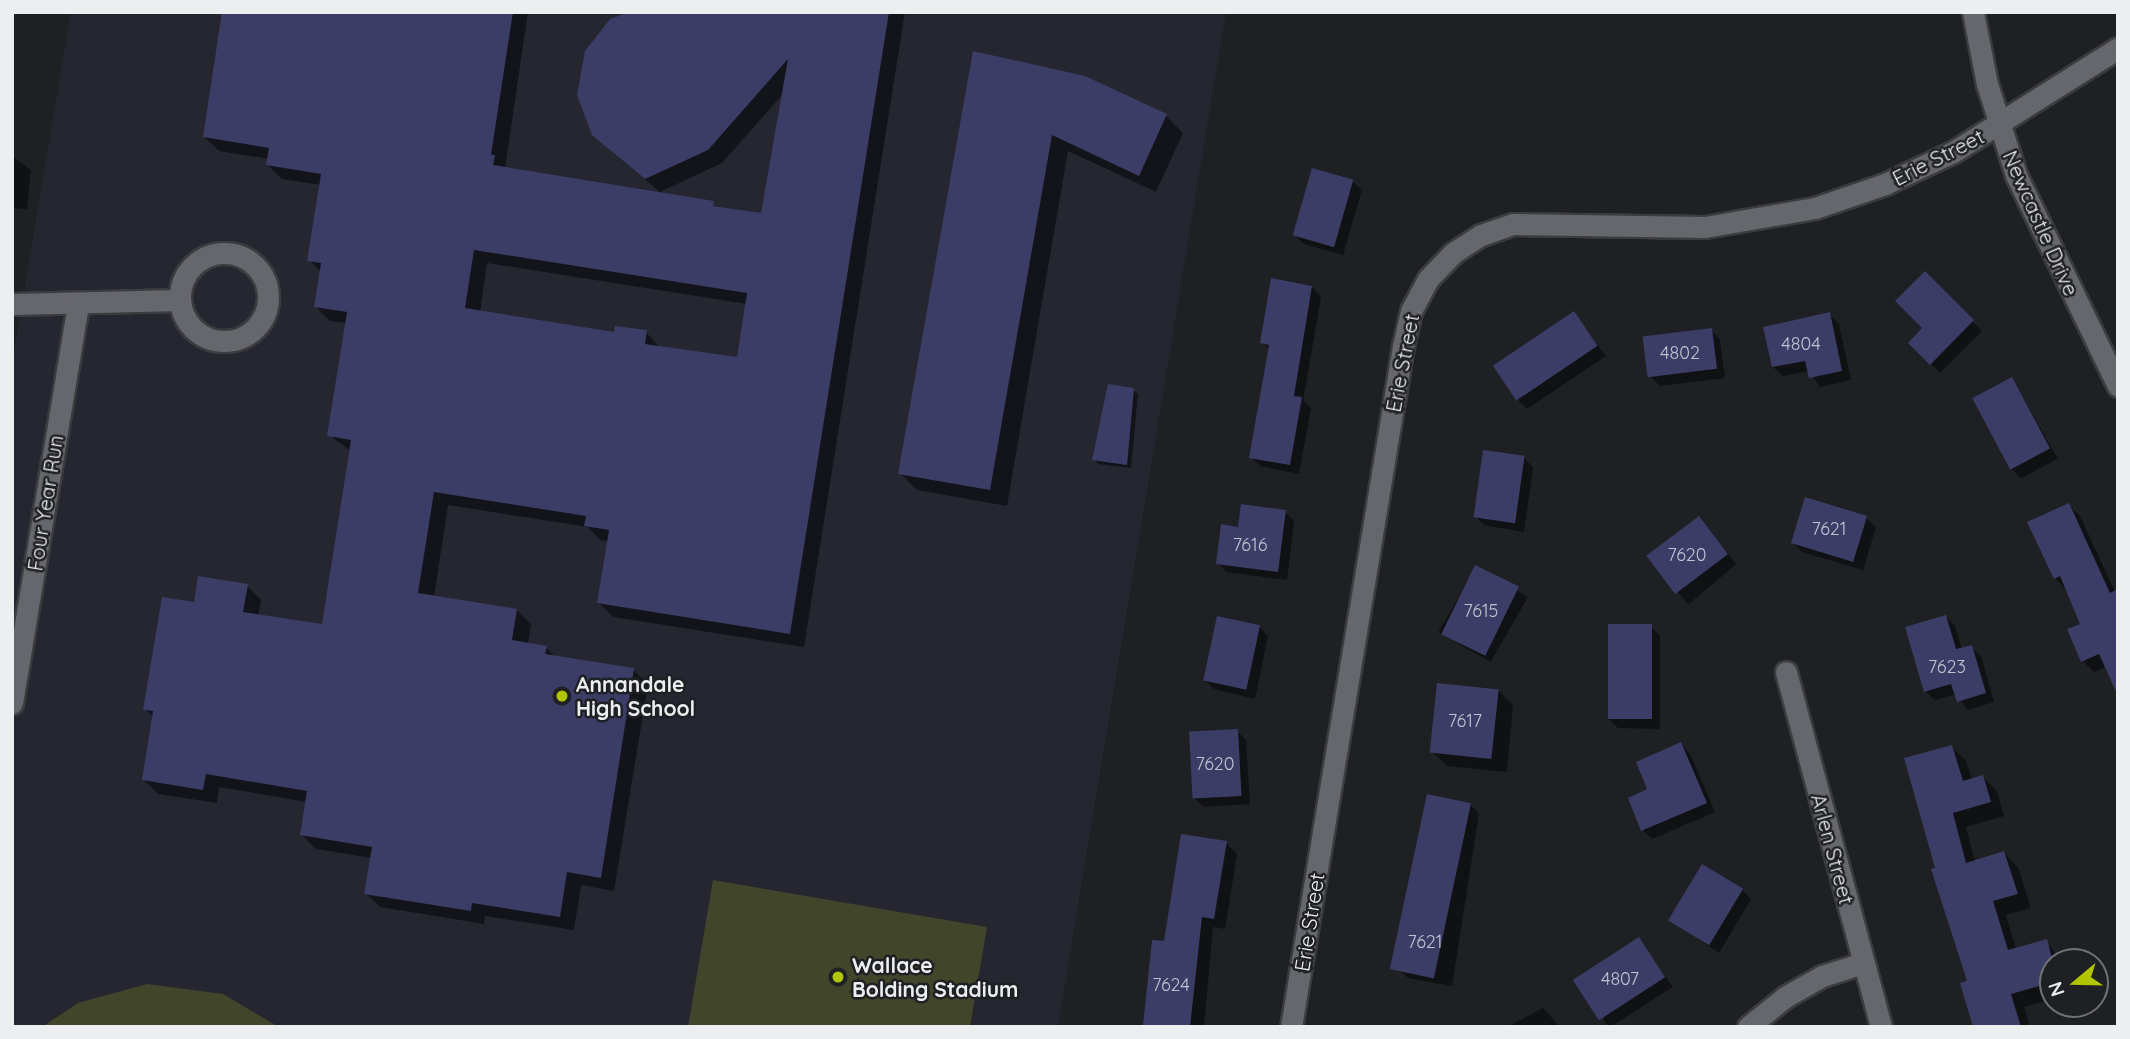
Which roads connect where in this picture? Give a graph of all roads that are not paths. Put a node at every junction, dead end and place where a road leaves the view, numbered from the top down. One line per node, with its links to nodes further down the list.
1 (1973, 12): 3 (street, Newcastle Drive)
2 (2118, 48): 3 (street, Erie Street)
3 (1999, 125): 7 (street, Newcastle Drive); 11 (street, Erie Street)
4 (180, 300): 4 (street); 5 (street)
5 (78, 303): 6 (street); 9 (street, Four Year Run)
6 (12, 304)
7 (2118, 386)
8 (1786, 672): 10 (street, Arlen Street)
9 (12, 703)
10 (1863, 963): 12 (street); 13 (street, Arlen Street)
11 (1291, 1027)
12 (1748, 1027)
13 (1881, 1027)

